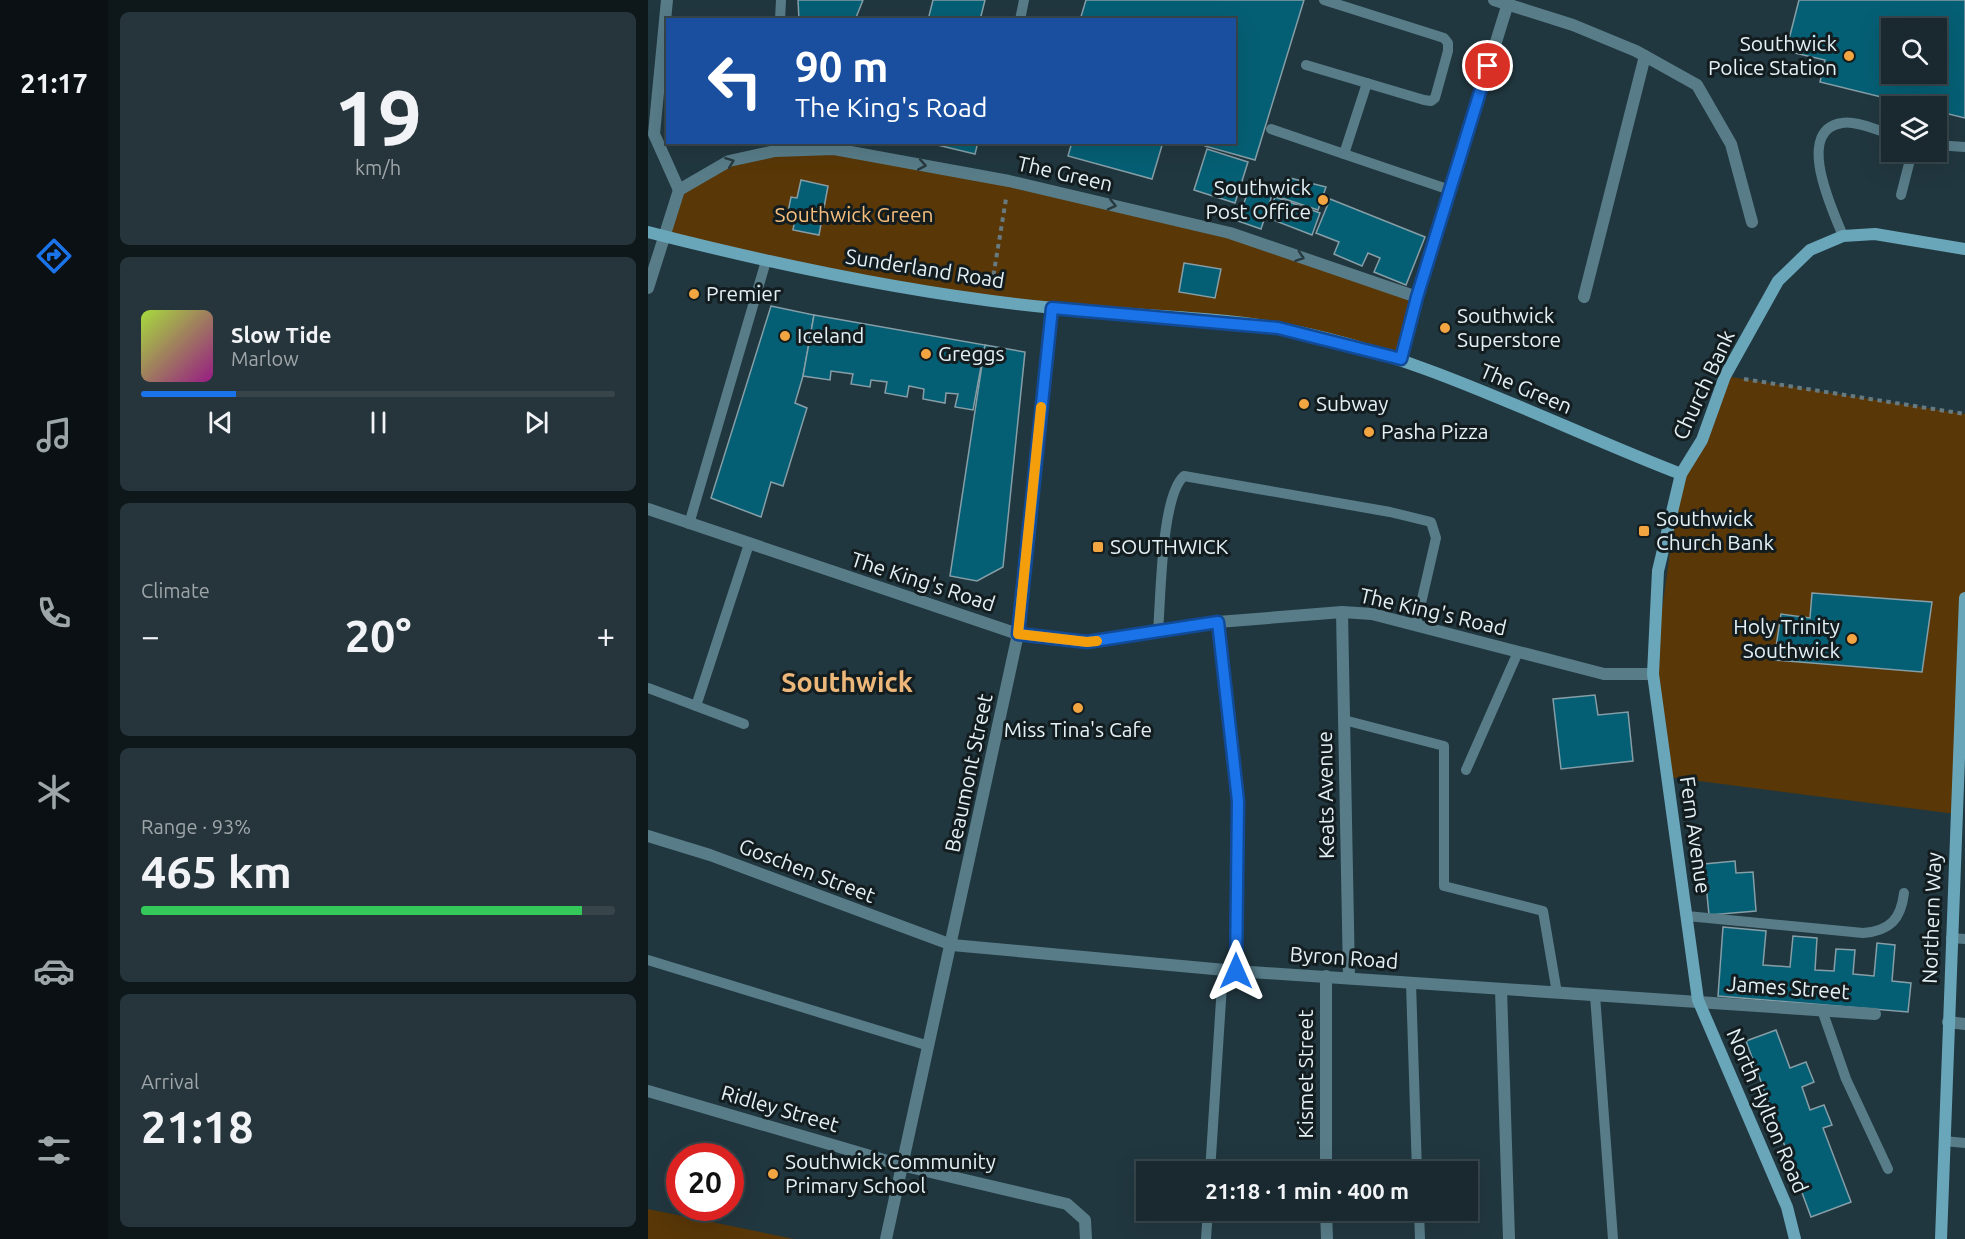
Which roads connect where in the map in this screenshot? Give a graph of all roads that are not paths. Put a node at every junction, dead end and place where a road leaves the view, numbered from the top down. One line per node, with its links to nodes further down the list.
1 (667, 0): 12 (street)
2 (781, 0): 7 (lane)
3 (1024, 0): 8 (lane)
4 (1324, 0): 11 (lane)
5 (1494, 0): 6 (street)
6 (1508, 2): 9 (street); 21 (street)
7 (780, 18)
8 (1020, 18)
9 (1645, 56): 23 (street); 31 (street)
10 (1306, 65): 11 (lane)
11 (1367, 83): 18 (lane)
12 (652, 113): 20 (street)
13 (1271, 129): 18 (lane)
14 (1881, 131): 26 (lane)
15 (1947, 146): 17 (lane)
16 (775, 147): 20 (street, The Green, one-way to 16); 30 (street, The Green, one-way to 30)
17 (1965, 147)
18 (1344, 154): 21 (lane)
19 (1909, 162): 22 (lane)
20 (679, 190): 25 (street)
21 (1450, 190): 30 (street)
22 (1901, 195)
23 (1752, 222)
24 (648, 231): 25 (street, Sunderland Road)
25 (666, 236): 28 (street, Sunderland Road); 29 (street)
26 (1843, 236): 27 (street, Church Bank); 35 (street, Church Bank)
27 (1965, 249)
28 (766, 261): 32 (street, Sunderland Road); 37 (lane)
29 (648, 288)
30 (1417, 297): 34 (street)
31 (1584, 297)
32 (1052, 308): 33 (street, Sunderland Road); 44 (street, Beaumont Street)
33 (1177, 318): 34 (street, The Green)
34 (1401, 359): 35 (street, The Green)
35 (1681, 474): 46 (street, Church Bank)
36 (648, 509): 37 (street, The King's Road)
37 (689, 524): 38 (street, The King's Road)
38 (749, 544): 44 (street, The King's Road); 48 (lane)
39 (1965, 598): 55 (street, Northern Way)
40 (1342, 612): 41 (street, The King's Road); 42 (street, The King's Road); 49 (street, Keats Avenue)
41 (1218, 622): 43 (street, The King's Road); 60 (lane)
42 (1416, 626): 43 (lane); 45 (street, The King's Road)
43 (1158, 631): 44 (street, The King's Road)
44 (1018, 634): 57 (street, Beaumont Street)
45 (1518, 652): 46 (street, The King's Road); 51 (lane)
46 (1653, 674): 54 (street, Fern Avenue)
47 (648, 688): 48 (lane)
48 (696, 706): 50 (lane)
49 (1344, 720): 62 (street, Keats Avenue); 65 (lane)
50 (744, 724)
51 (1466, 770)
52 (648, 836): 57 (street, Goschen Street)
53 (1904, 893): 54 (lane)
54 (1687, 916): 67 (street, Fern Avenue)
55 (1951, 938): 56 (lane); 70 (street, Northern Way)
56 (1965, 939)
57 (952, 945): 59 (street, Byron Road); 72 (street, Beaumont Street)
58 (648, 960): 72 (lane)
59 (1223, 969): 60 (street, Byron Road); 76 (lane)
60 (1236, 971): 61 (street, Byron Road)
61 (1326, 976): 62 (street, Byron Road); 77 (street, Kismet Street)
62 (1349, 977): 63 (street, Byron Road)
63 (1411, 982): 64 (street, Byron Road); 78 (lane)
64 (1501, 989): 65 (street, Byron Road); 89 (street)
65 (1557, 993): 66 (street, Byron Road)
66 (1595, 995): 67 (street, Byron Road); 90 (lane)
67 (1698, 1000): 68 (street, James Street); 91 (street, North Hylton Road)
68 (1822, 1010): 69 (street, James Street); 80 (lane)
69 (1875, 1014)
70 (1948, 1022): 71 (street); 74 (street, Northern Way)
71 (1965, 1024)
72 (929, 1046): 79 (street, Beaumont Street)
73 (648, 1091): 79 (street, Ridley Street)
74 (1944, 1141): 75 (lane); 92 (street, Northern Way)
75 (1965, 1143)
76 (1211, 1161)
77 (1326, 1161)
78 (1418, 1161)
79 (901, 1165): 84 (street, Beaumont Street); 85 (street, Ridley Street)
80 (1888, 1169)
81 (1207, 1221): 86 (lane)
82 (1326, 1221): 87 (street)
83 (1419, 1221): 88 (lane)
84 (885, 1239)
85 (1086, 1239)
86 (1206, 1239)
87 (1326, 1239)
88 (1420, 1239)
89 (1509, 1239)
90 (1613, 1239)
91 (1795, 1239)
92 (1941, 1239)

